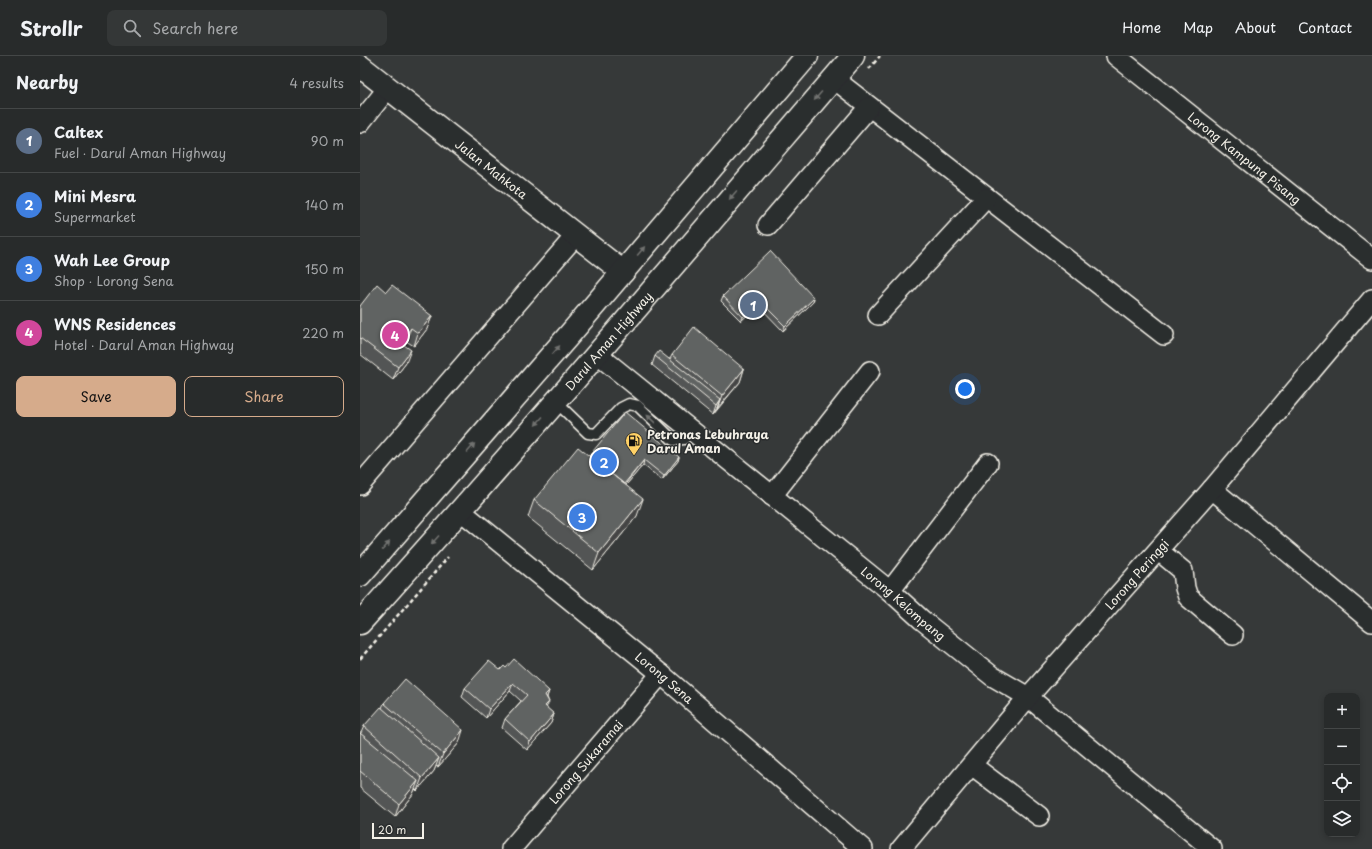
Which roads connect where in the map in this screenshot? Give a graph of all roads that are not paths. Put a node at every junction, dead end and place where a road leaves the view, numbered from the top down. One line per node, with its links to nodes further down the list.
1 (807, 56): 13 (main road, one-way to 1)
2 (853, 56): 5 (main road, Darul Aman Highway)
3 (1116, 56): 12 (street, Lorong Kampung Pisang)
4 (360, 66): 6 (main road, Jalan Mahkota)
5 (833, 78): 7 (street); 17 (main road, Darul Aman Highway, one-way to 17)
6 (388, 88): 8 (street); 11 (main road, Jalan Mahkota)
7 (869, 107): 9 (street); 10 (street)
8 (360, 122)
9 (986, 198): 15 (street); 16 (street)
10 (768, 225)
11 (576, 235): 13 (main road, Jalan Mahkota); 22 (street)
12 (1372, 259)
13 (623, 272): 27 (main road, one-way to 13)
14 (1372, 299): 23 (street, Lorong Peringgi)
15 (878, 315)
16 (1164, 335)
17 (597, 354): 19 (main road, Darul Aman Highway); 20 (street, Lorong Kelompang)
18 (870, 371): 24 (street)
19 (556, 402): 20 (lane, one-way to 19); 25 (main road, Darul Aman Highway, one-way to 25)
20 (691, 430): 24 (street, Lorong Kelompang)
21 (988, 463): 28 (street)
22 (360, 485)
23 (1212, 489): 26 (street, Lorong Peringgi); 30 (street)
24 (772, 496): 28 (street, Lorong Kelompang)
25 (461, 511): 29 (main road, Darul Aman Highway, one-way to 29); 32 (street, Lorong Sena)
26 (1159, 551): 31 (street); 33 (street, Lorong Peringgi)
27 (360, 575)
28 (890, 591): 33 (street, Lorong Kelompang)
29 (360, 622)
30 (1372, 622)
31 (1234, 635)
32 (661, 674): 36 (street, Lorong Sukaramai); 37 (street, Lorong Sena)
33 (1028, 698): 34 (street, Lorong Peringgi); 39 (street, Lorong Kelompang)
34 (973, 766): 35 (street); 38 (street, Lorong Peringgi)
35 (1039, 816)
36 (511, 849)
37 (863, 849)
38 (901, 849)
39 (1212, 849)

